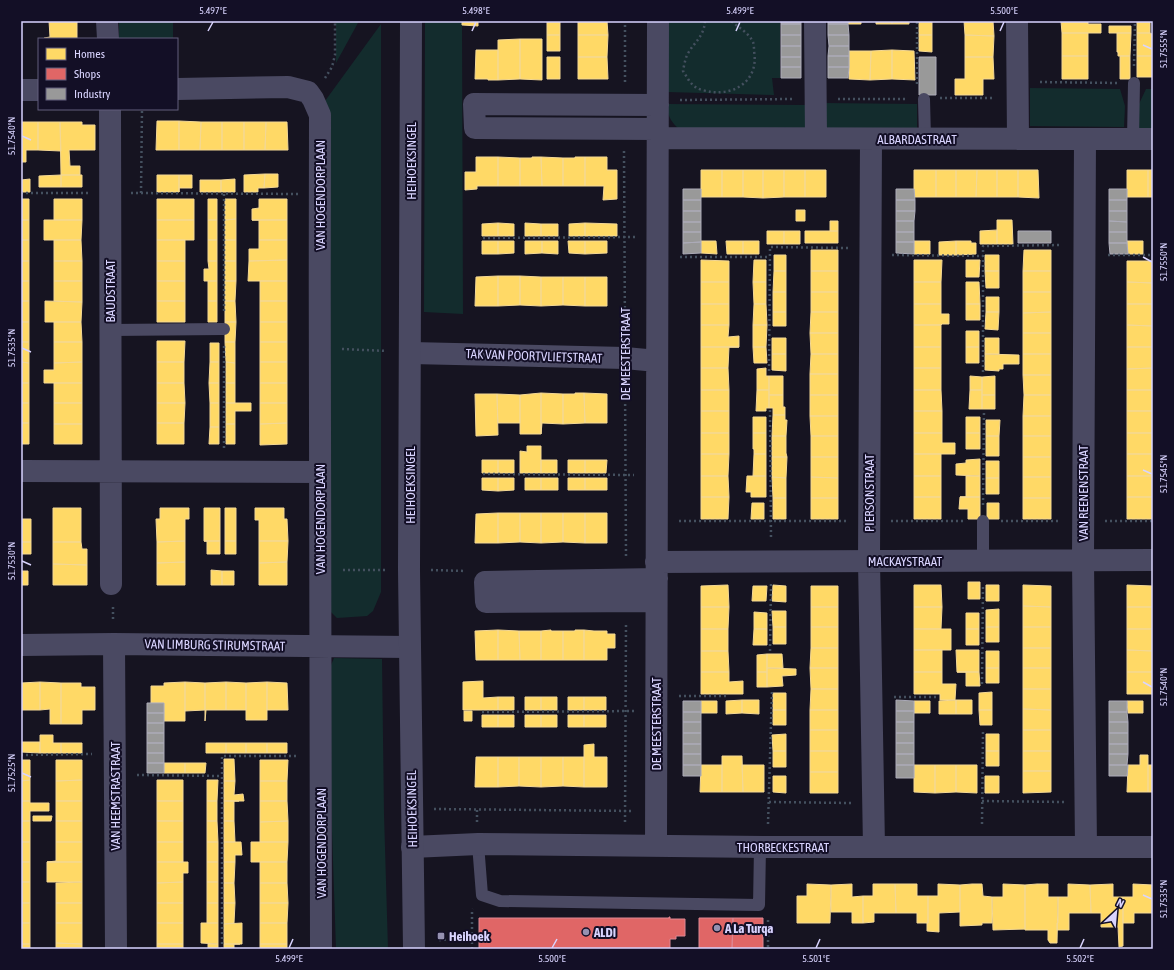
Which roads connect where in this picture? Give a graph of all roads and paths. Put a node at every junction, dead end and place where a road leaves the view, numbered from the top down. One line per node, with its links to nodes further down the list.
1 (108, 21): 12 (street)
2 (336, 21): 20 (path)
3 (411, 21): 49 (street, HEIHOEKSINGEL)
4 (625, 21): 22 (path)
5 (658, 21): 23 (street, DE MEESTERSTRAAT)
6 (705, 21): 18 (path)
7 (731, 21): 18 (path)
8 (815, 21): 28 (street)
9 (917, 21): 19 (path)
10 (1017, 21): 13 (street)
11 (1135, 21): 14 (path)
12 (108, 38)
13 (1018, 82): 14 (path); 31 (street)
14 (1134, 83): 33 (lane)
15 (178, 89): 20 (street)
16 (21, 90): 17 (street)
17 (38, 90)
18 (719, 92): 21 (path)
19 (920, 95): 30 (lane)
20 (310, 96): 37 (street, VAN HOGENDORPLAAN)
21 (719, 100)
22 (624, 105): 23 (street); 26 (street)
23 (658, 105): 27 (street, DE MEESTERSTRAAT)
24 (110, 110): 35 (street, BAUDSTRAAT)
25 (142, 110): 36 (path)
26 (624, 129): 27 (street); 38 (path, DE MEESTERSTRAAT)
27 (658, 134): 28 (street, ALBARDASTRAAT); 40 (street, DE MEESTERSTRAAT)
28 (816, 138): 29 (street, ALBARDASTRAAT)
29 (871, 138): 30 (street, ALBARDASTRAAT); 42 (street, PIERSONSTRAAT)
30 (925, 138): 31 (street, ALBARDASTRAAT)
31 (1018, 139): 32 (street, ALBARDASTRAAT)
32 (1085, 139): 33 (street, ALBARDASTRAAT); 41 (street, VAN REENENSTRAAT)
33 (1143, 139)
34 (21, 193): 35 (path)
35 (110, 193): 36 (path); 47 (street, BAUDSTRAAT)
36 (141, 193): 37 (path)
37 (320, 194): 48 (street, VAN HOGENDORPLAAN)
38 (625, 237): 39 (path); 40 (path); 50 (path, DE MEESTERSTRAAT)
39 (483, 238)
40 (657, 247): 45 (path); 51 (street, DE MEESTERSTRAAT)
41 (1084, 250): 43 (path); 44 (path); 66 (street, VAN REENENSTRAAT)
42 (871, 251): 44 (path); 45 (path); 65 (street, PIERSONSTRAAT)
43 (1153, 255)
44 (983, 256): 53 (path)
45 (770, 257): 52 (path)
46 (224, 329): 47 (lane)
47 (110, 330): 57 (street, BAUDSTRAAT)
48 (320, 349): 49 (path); 58 (street, VAN HOGENDORPLAAN)
49 (411, 353): 50 (street, TAK VAN POORTVLIETSTRAAT); 81 (street, HEIHOEKSINGEL)
50 (625, 358): 51 (street, TAK VAN POORTVLIETSTRAAT); 60 (path, DE MEESTERSTRAAT)
51 (657, 361): 61 (street, DE MEESTERSTRAAT)
52 (769, 371)
53 (983, 372)
54 (770, 410): 64 (path)
55 (984, 411): 62 (path)
56 (21, 471): 57 (street)
57 (111, 472): 58 (street); 75 (street, BAUDSTRAAT)
58 (320, 472): 80 (street, VAN HOGENDORPLAAN)
59 (483, 474): 60 (path)
60 (626, 475): 61 (path); 74 (path, DE MEESTERSTRAAT)
61 (657, 475): 63 (street, DE MEESTERSTRAAT)
62 (983, 520): 65 (path); 66 (path); 72 (lane)
63 (656, 521): 64 (path); 73 (street, DE MEESTERSTRAAT)
64 (771, 521): 65 (path); 70 (path)
65 (869, 521): 71 (street, PIERSONSTRAAT)
66 (1083, 521): 67 (path); 68 (street, VAN REENENSTRAAT)
67 (1153, 521)
68 (1083, 560): 69 (street, MACKAYSTRAAT); 72 (street, MACKAYSTRAAT); 98 (street, VAN REENENSTRAAT)
69 (1153, 560)
70 (771, 561): 71 (street, MACKAYSTRAAT); 73 (street, MACKAYSTRAAT); 82 (path)
71 (869, 561): 72 (street, MACKAYSTRAAT); 86 (street, PIERSONSTRAAT)
72 (983, 561): 83 (path)
73 (656, 570): 74 (street); 77 (street, DE MEESTERSTRAAT)
74 (626, 580): 76 (street)
75 (112, 584): 78 (path)
76 (626, 601): 77 (street); 89 (path)
77 (656, 601): 88 (street, DE MEESTERSTRAAT)
78 (114, 644): 79 (street, VAN LIMBURG STIRUMSTRAAT); 80 (street, VAN LIMBURG STIRUMSTRAAT); 94 (street, VAN HEEMSTRASTRAAT)
79 (21, 645)
80 (321, 646): 81 (street, VAN LIMBURG STIRUMSTRAAT); 93 (street, VAN HOGENDORPLAAN)
81 (410, 647): 100 (street, HEIHOEKSINGEL)
82 (770, 651)
83 (982, 684)
84 (772, 689): 97 (path)
85 (727, 696): 88 (path)
86 (871, 697): 87 (path); 99 (street, PIERSONSTRAAT)
87 (938, 697)
88 (656, 703): 89 (path); 102 (street, DE MEESTERSTRAAT)
89 (625, 711): 90 (path); 101 (path)
90 (482, 712)
91 (983, 729): 96 (path)
92 (21, 755): 94 (path)
93 (321, 756): 95 (path); 118 (street, VAN HOGENDORPLAAN)
94 (115, 764): 95 (path); 116 (street, VAN HEEMSTRASTRAAT)
95 (222, 776): 117 (path)
96 (982, 801): 98 (path); 109 (path)
97 (769, 802): 99 (path); 107 (path)
98 (1086, 802): 110 (street, VAN REENENSTRAAT)
99 (873, 803): 108 (street, PIERSONSTRAAT)
100 (412, 809): 101 (path); 106 (street, HEIHOEKSINGEL)
101 (625, 811): 102 (path); 104 (path)
102 (656, 812): 105 (street, DE MEESTERSTRAAT)
103 (478, 844): 104 (street, THORBECKESTRAAT); 106 (street, THORBECKESTRAAT); 112 (lane)
104 (625, 846): 105 (street, THORBECKESTRAAT)
105 (656, 846): 107 (street, THORBECKESTRAAT)
106 (412, 847): 119 (street, HEIHOEKSINGEL)
107 (764, 847): 108 (street, THORBECKESTRAAT); 113 (lane)
108 (874, 847): 109 (street, THORBECKESTRAAT)
109 (982, 847): 110 (street, THORBECKESTRAAT)
110 (1086, 847): 111 (street, THORBECKESTRAAT)
111 (1153, 847)
112 (482, 895): 113 (lane); 114 (path)
113 (759, 905): 121 (path)
114 (472, 938): 115 (path); 120 (path)
115 (439, 940)
116 (116, 949)
117 (222, 949)
118 (321, 949)
119 (414, 949)
120 (472, 949)
121 (768, 949)

